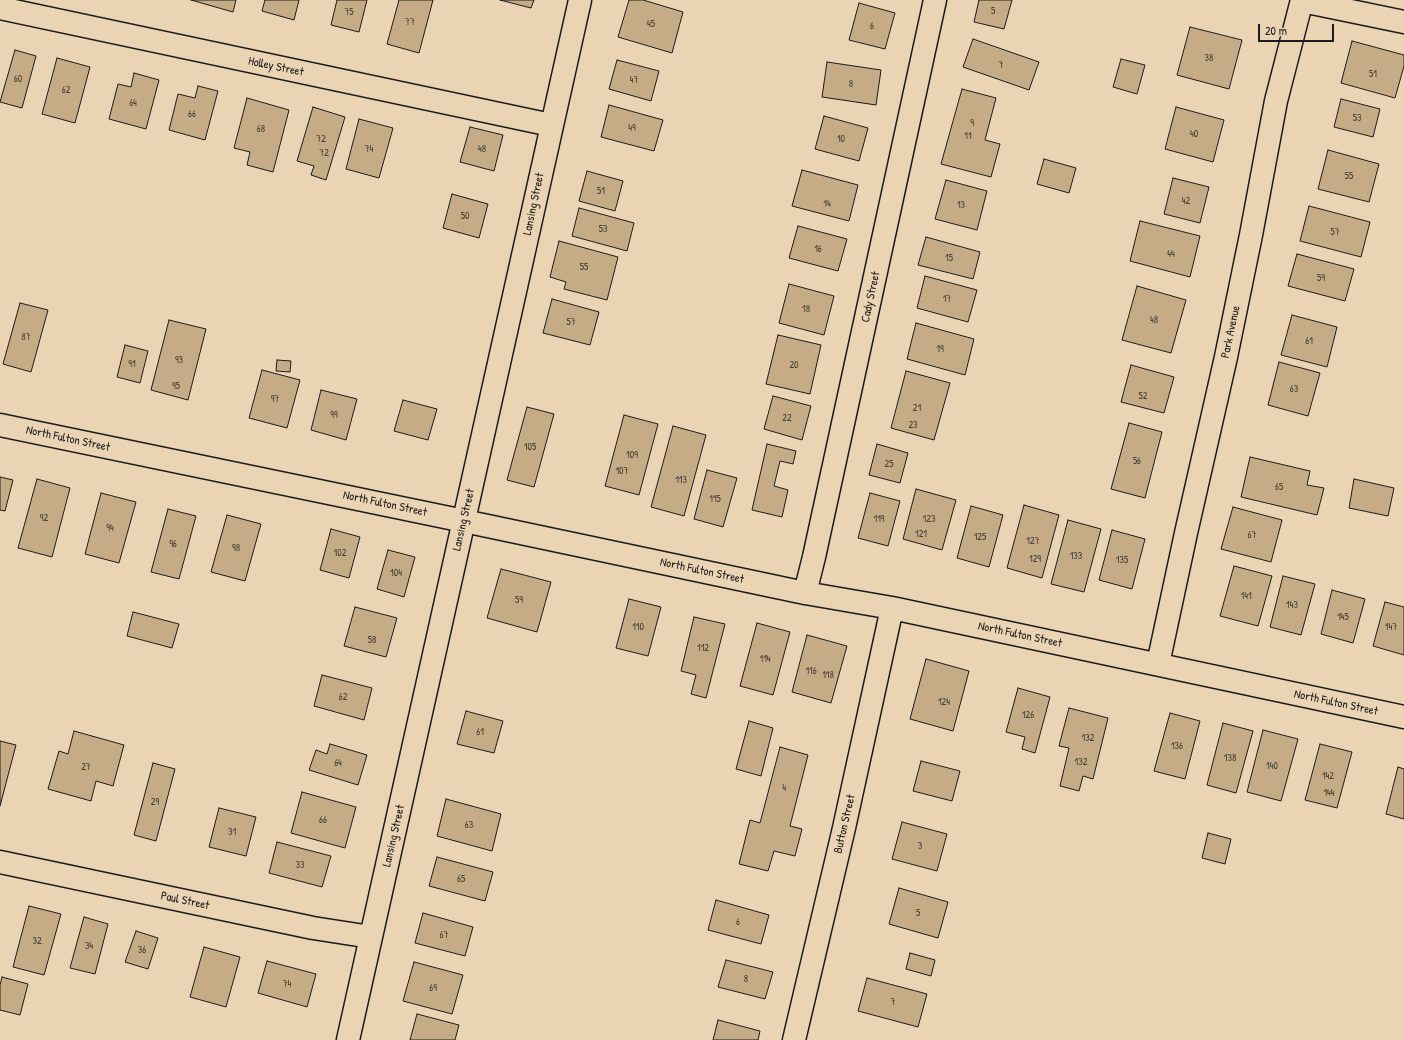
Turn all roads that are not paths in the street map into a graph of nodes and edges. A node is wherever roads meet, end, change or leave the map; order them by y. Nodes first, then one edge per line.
1 (580, 0) edge
2 (935, 0) edge
3 (1302, 0) edge
4 (0, 8) edge
5 (1404, 22) edge
6 (551, 125) junction
7 (0, 425) edge
8 (464, 521) junction
9 (805, 593) junction
10 (892, 608) junction
11 (1158, 664) junction
12 (1404, 717) edge
13 (0, 862) edge
14 (371, 937) junction
15 (348, 1040) edge
16 (794, 1040) edge

1 - 6 street, Lansing Street
2 - 9 street, Cady Street
3 - 5 street
3 - 11 street, Park Avenue
4 - 6 street, Holley Street
6 - 8 street, Lansing Street
7 - 8 street, North Fulton Street
8 - 9 street, North Fulton Street
8 - 14 street, Lansing Street
9 - 10 street, North Fulton Street
10 - 11 street, North Fulton Street
10 - 16 street, Button Street
11 - 12 street, North Fulton Street
13 - 14 street, Paul Street
14 - 15 street, Lansing Street

